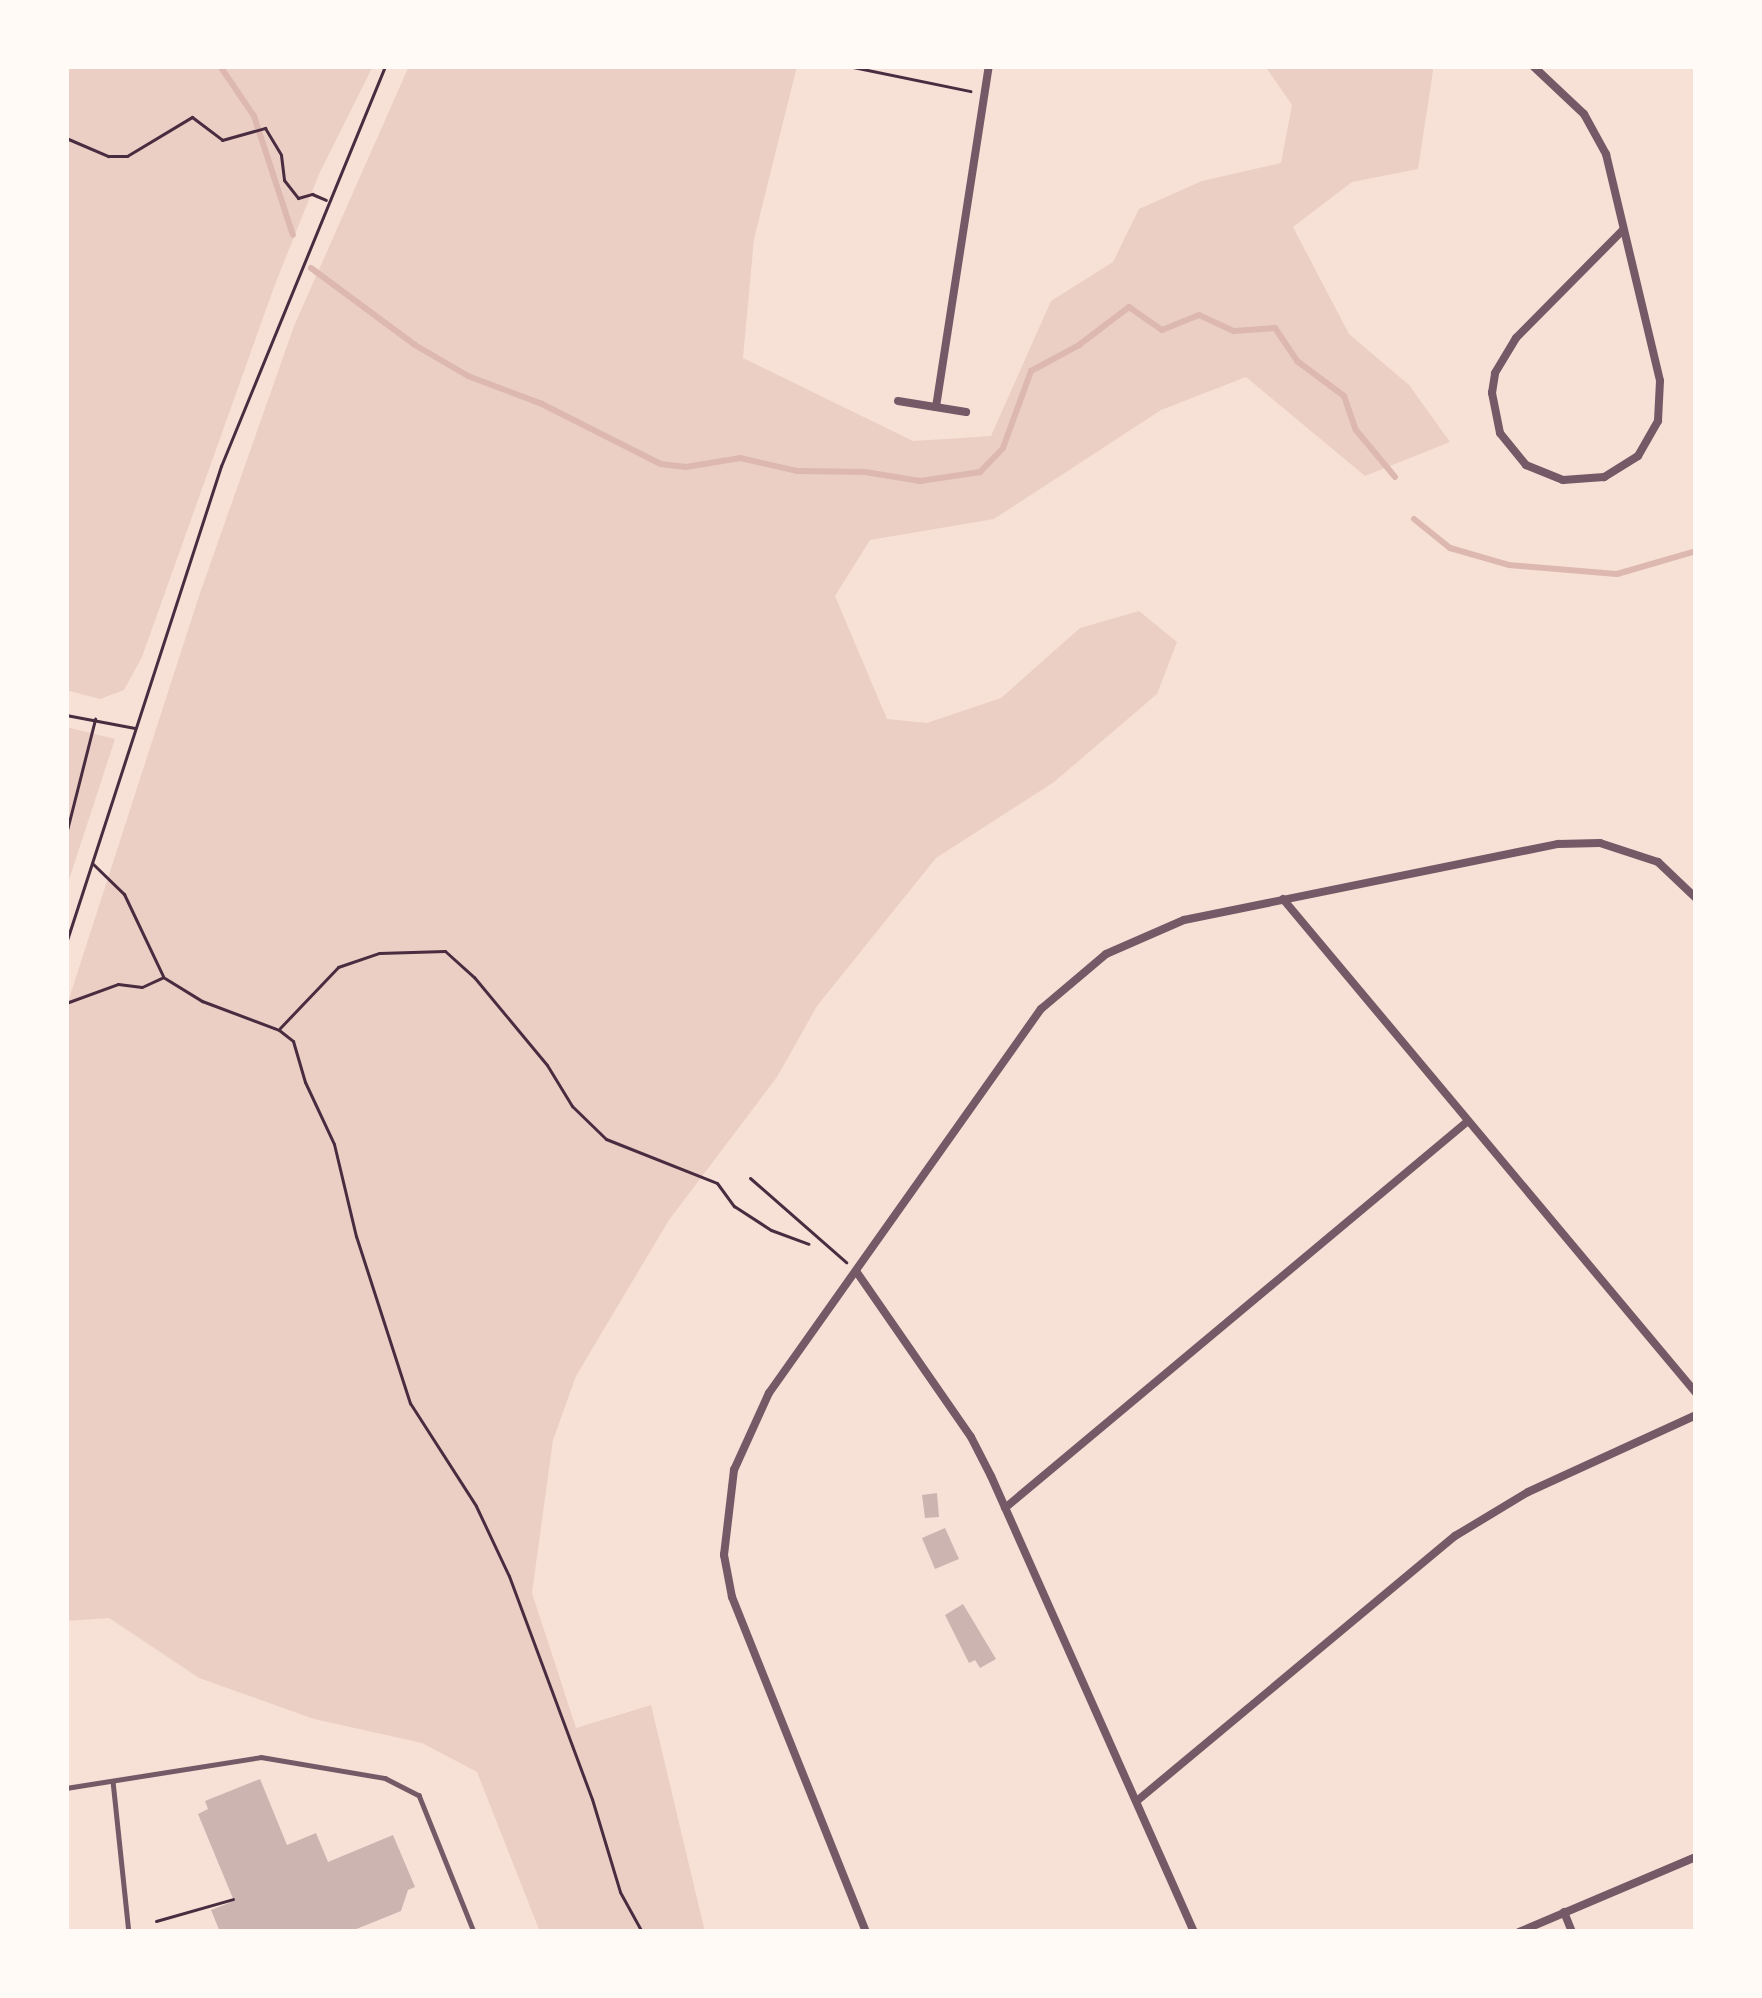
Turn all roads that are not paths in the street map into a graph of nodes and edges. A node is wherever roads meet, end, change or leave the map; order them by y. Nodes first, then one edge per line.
1 (989, 66) edge
2 (1533, 66) edge
3 (1623, 230) junction
4 (898, 401) dead end
5 (936, 407) junction
6 (966, 412) dead end
7 (1696, 898) edge
8 (1283, 899) junction
9 (1468, 1121) junction
10 (856, 1271) junction
11 (1696, 1393) edge
12 (1696, 1415) edge
13 (1005, 1508) junction
14 (113, 1781) junction
15 (66, 1787) edge
16 (1138, 1801) junction
17 (1696, 1857) edge
18 (1564, 1912) junction
19 (129, 1932) edge
20 (474, 1932) edge
21 (866, 1932) edge
22 (1194, 1932) edge
23 (1519, 1932) edge
24 (1572, 1932) edge

1 - 5 street
2 - 3 street
3 - 3 street
4 - 5 street
5 - 6 street
7 - 8 street
8 - 9 street
8 - 10 street
9 - 11 street
9 - 13 street
10 - 13 street
10 - 21 street
12 - 16 street
13 - 16 street
14 - 15 lane
14 - 19 lane
14 - 20 lane
16 - 22 street
17 - 18 street
18 - 23 street
18 - 24 street

